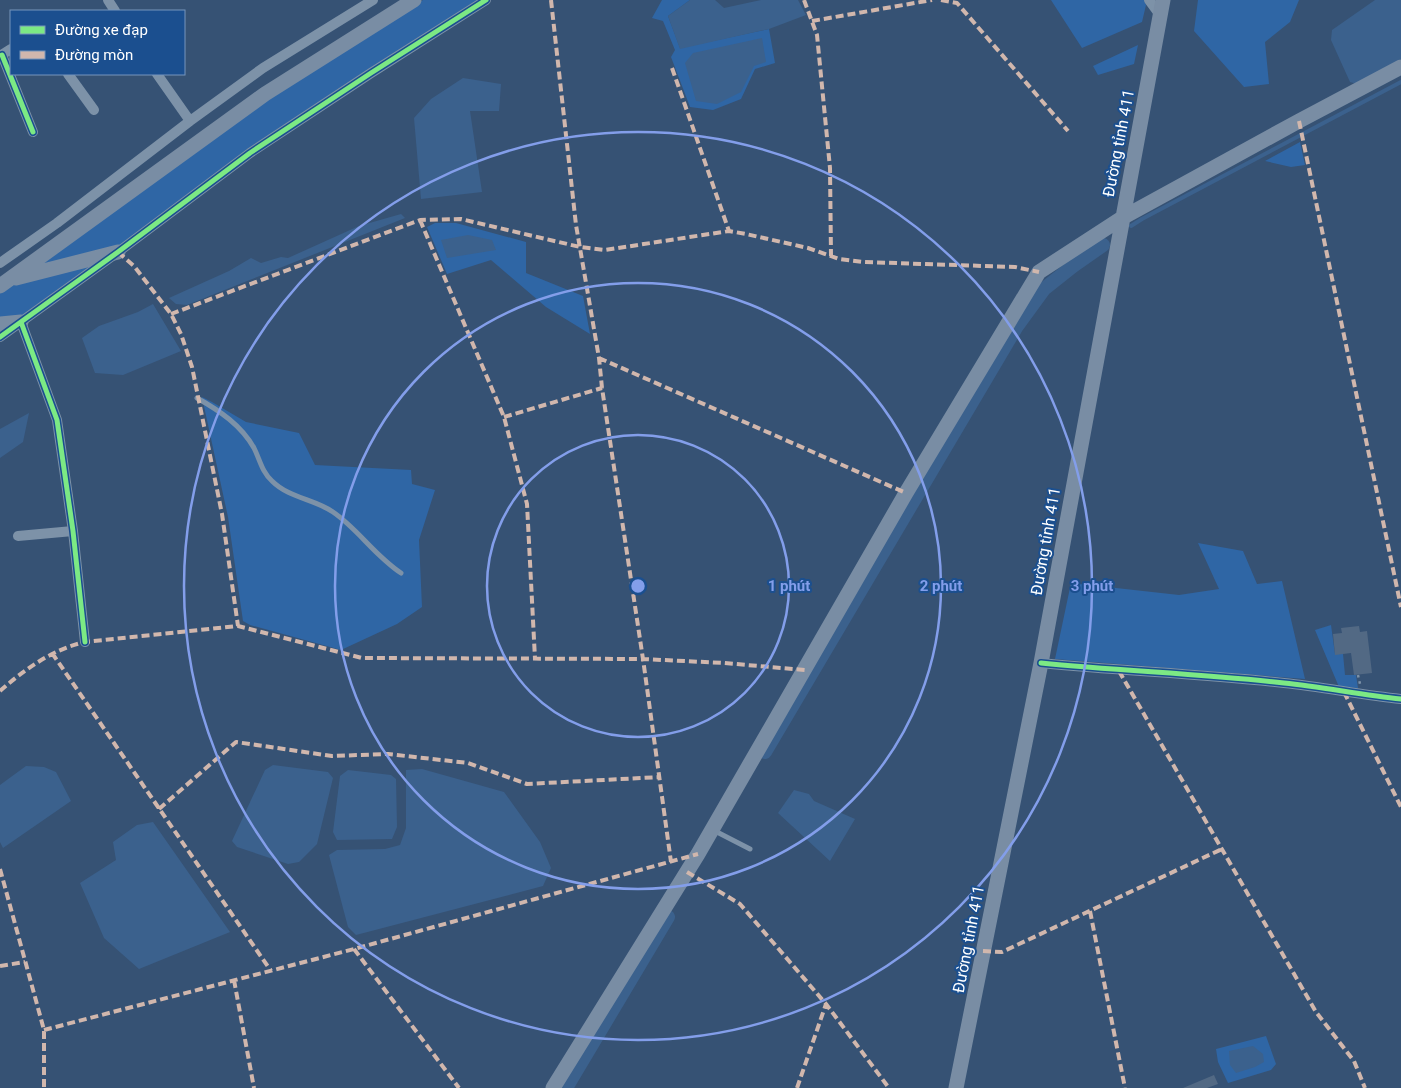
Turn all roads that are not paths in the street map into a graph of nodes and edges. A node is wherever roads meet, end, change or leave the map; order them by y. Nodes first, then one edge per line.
1 (373, 0) edge
2 (414, 0) edge
3 (486, 0) edge
4 (1149, 0) edge
5 (1163, 0) edge
6 (1160, 15) junction
7 (1, 56) edge
8 (1401, 68) edge
9 (69, 75) edge
10 (158, 75) edge
11 (94, 110) dead end
12 (190, 121) junction
13 (33, 132) dead end
14 (1122, 218) junction
15 (118, 252) junction
16 (0, 263) edge
17 (4, 283) edge
18 (21, 322) junction
19 (0, 324) edge
20 (0, 337) edge
21 (197, 398) dead end
22 (73, 531) junction
23 (18, 536) dead end
24 (400, 573) dead end
25 (85, 642) dead end
26 (1041, 663) junction
27 (1401, 699) edge
28 (713, 830) junction
29 (750, 849) dead end
30 (553, 1088) edge
31 (956, 1088) edge

1 - 12 street
2 - 17 main road
3 - 15 street
4 - 6 street
5 - 6 main road, Đường tỉnh 411
6 - 14 main road, Đường tỉnh 411
7 - 13 street
8 - 14 main road
9 - 11 street
10 - 12 street
12 - 16 street
14 - 26 main road, Đường tỉnh 411
14 - 28 main road
15 - 17 main road
15 - 18 street
18 - 19 main road
18 - 20 street
18 - 22 street
21 - 24 lane
22 - 23 street
22 - 25 street
26 - 27 street
26 - 31 main road, Đường tỉnh 411
28 - 29 lane
28 - 30 main road

